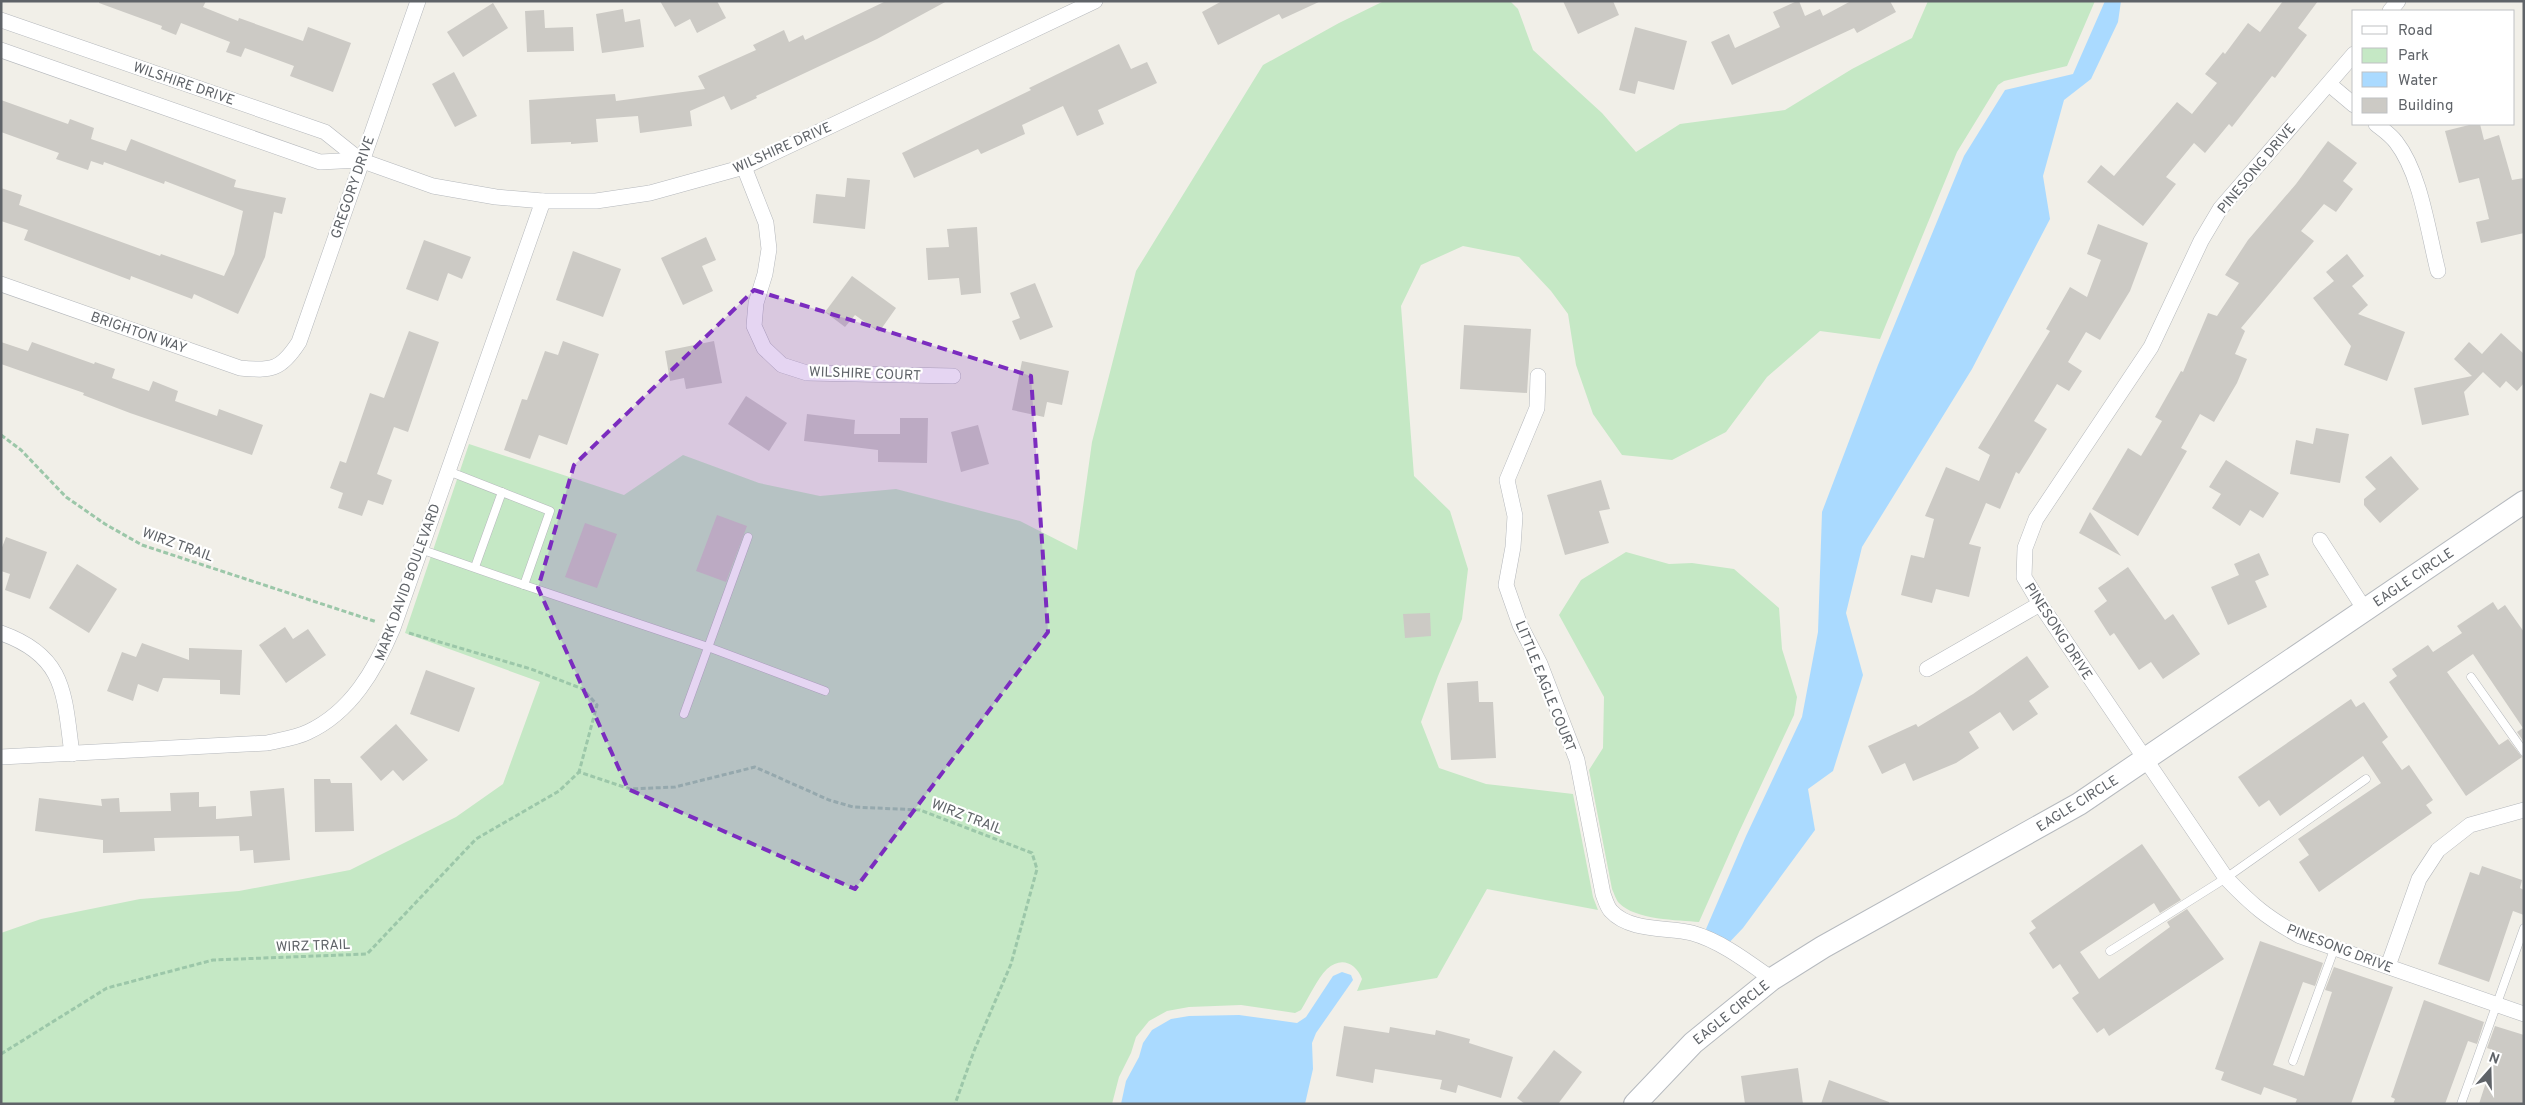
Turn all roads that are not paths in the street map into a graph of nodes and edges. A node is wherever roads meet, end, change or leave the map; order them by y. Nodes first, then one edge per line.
1 (418, 1) edge
2 (1094, 1) edge
3 (1, 20) edge
4 (1, 50) edge
5 (2352, 56) edge
6 (2329, 84) junction
7 (2352, 103) edge
8 (2377, 125) edge
9 (360, 160) junction
10 (744, 166) junction
11 (543, 201) junction
12 (2438, 271) dead end
13 (1, 284) edge
14 (278, 368) joint
15 (953, 376) dead end
16 (1538, 376) dead end
17 (448, 471) junction
18 (502, 492) junction
19 (2524, 502) edge
20 (748, 537) dead end
21 (2320, 540) dead end
22 (420, 549) junction
23 (474, 567) junction
24 (524, 585) junction
25 (2040, 604) junction
26 (2365, 610) junction
27 (1, 633) edge
28 (708, 647) junction
29 (1927, 669) dead end
30 (2471, 676) dead end
31 (825, 691) dead end
32 (684, 714) dead end
33 (2524, 752) edge
34 (72, 754) junction
35 (1, 757) edge
36 (2146, 759) junction
37 (2366, 779) dead end
38 (2524, 810) edge
39 (2226, 878) junction
40 (2524, 928) edge
41 (2335, 948) junction
42 (2110, 952) dead end
43 (2388, 966) junction
44 (1772, 979) junction
45 (2497, 1004) junction
46 (2524, 1014) edge
47 (2293, 1062) dead end
48 (1635, 1104) edge
49 (2461, 1104) edge

1 - 9 street, GREGORY DRIVE
2 - 10 street, WILSHIRE DRIVE
3 - 9 street, WILSHIRE DRIVE
4 - 9 street, WILSHIRE DRIVE
5 - 6 street, PINESONG DRIVE
6 - 7 street
6 - 25 street, PINESONG DRIVE
8 - 12 street
9 - 11 street, WILSHIRE DRIVE
9 - 14 street, GREGORY DRIVE
10 - 11 street, WILSHIRE DRIVE
10 - 15 street, WILSHIRE COURT
11 - 17 street, MARK DAVID BOULEVARD
13 - 14 street, BRIGHTON WAY
16 - 44 street, LITTLE EAGLE COURT
17 - 18 lane
17 - 22 street, MARK DAVID BOULEVARD
18 - 23 lane
18 - 24 lane
19 - 26 street, EAGLE CIRCLE
20 - 28 lane
21 - 26 street
22 - 23 lane
22 - 34 street, MARK DAVID BOULEVARD
23 - 24 lane
24 - 28 lane
25 - 29 street
25 - 36 street, PINESONG DRIVE
26 - 36 street, EAGLE CIRCLE
27 - 34 street
28 - 31 lane
28 - 32 lane
30 - 33 lane
34 - 35 street, MARK DAVID BOULEVARD
36 - 39 street, PINESONG DRIVE
36 - 44 street, EAGLE CIRCLE
37 - 39 lane
38 - 43 street
39 - 41 street, PINESONG DRIVE
39 - 42 lane
40 - 45 lane
41 - 43 street, PINESONG DRIVE
41 - 47 lane
43 - 45 street, PINESONG DRIVE
44 - 48 street, EAGLE CIRCLE
45 - 46 street, PINESONG DRIVE
45 - 49 lane

